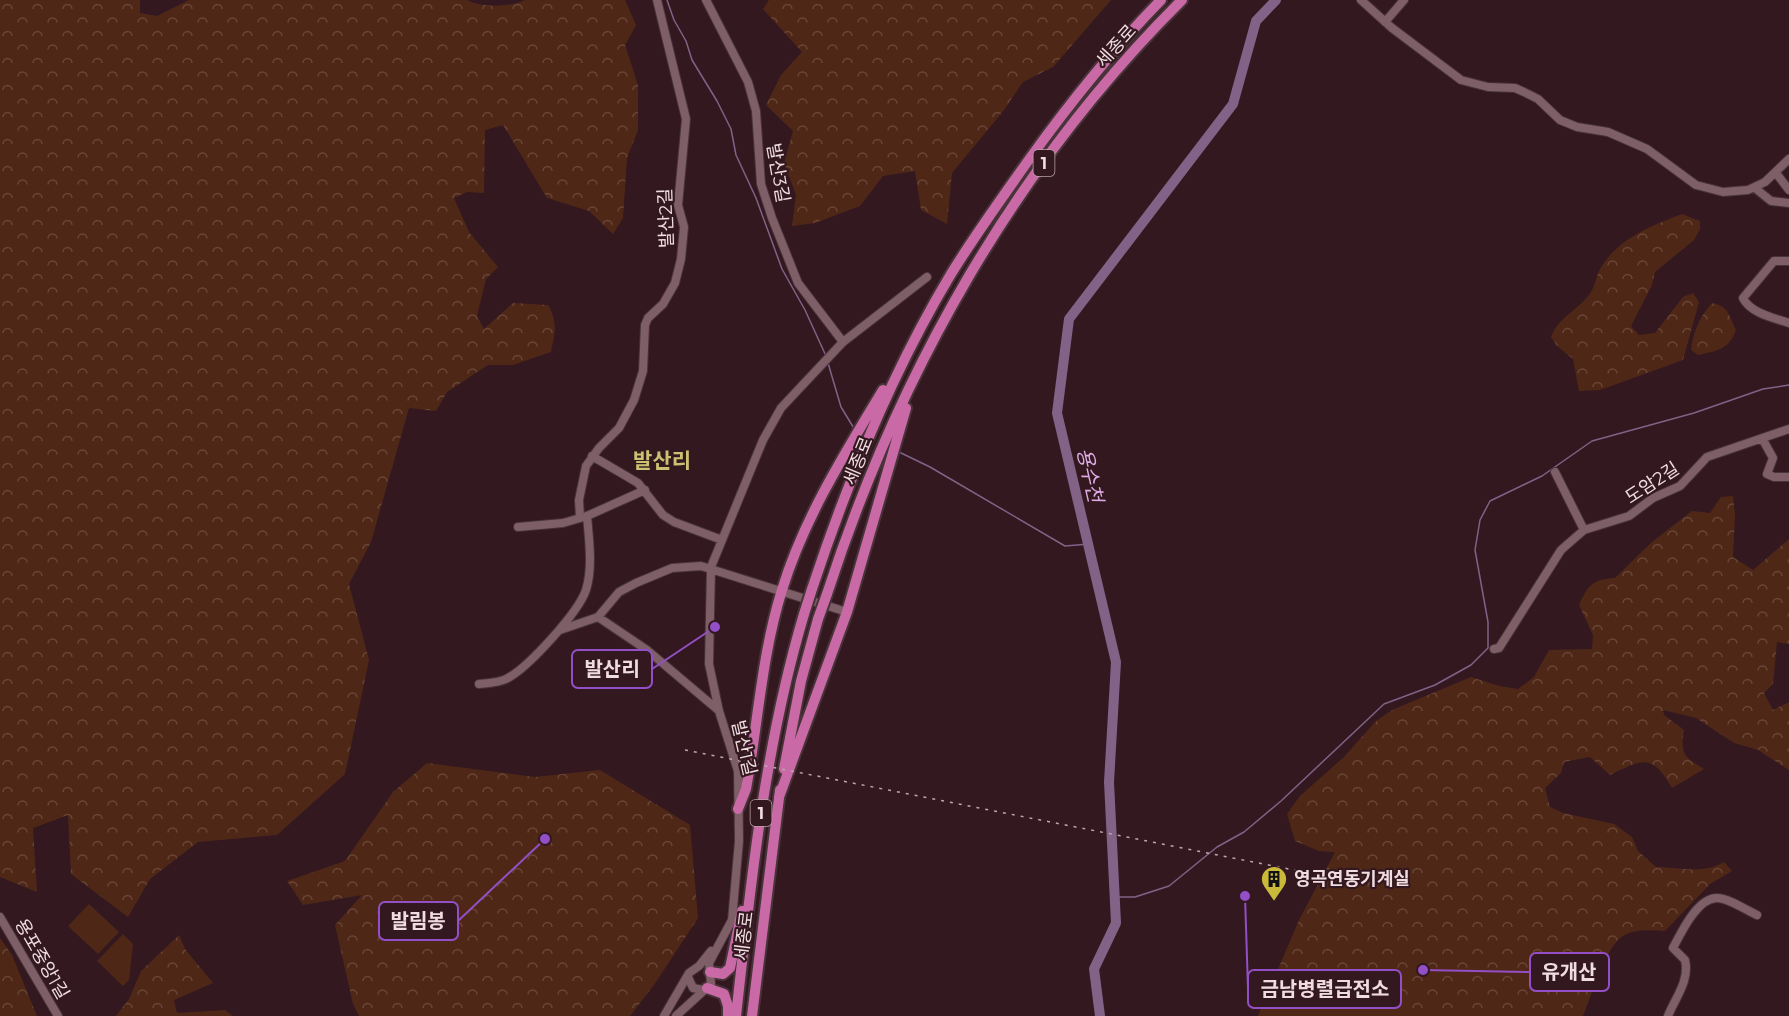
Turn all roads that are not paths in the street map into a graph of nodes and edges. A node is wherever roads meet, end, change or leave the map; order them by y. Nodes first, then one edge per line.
1 (657, 0) edge
2 (706, 0) edge
3 (1161, 0) edge
4 (1182, 0) edge
5 (1361, 0) edge
6 (1404, 0) edge
7 (1385, 22) junction
8 (1789, 159) edge
9 (1776, 173) junction
10 (1755, 188) junction
11 (1789, 190) edge
12 (1789, 203) edge
13 (1789, 261) edge
14 (927, 277) dead end
15 (1789, 322) edge
16 (843, 342) junction
17 (871, 418) junction
18 (895, 427) junction
19 (1789, 429) edge
20 (1763, 440) junction
21 (592, 456) junction
22 (1555, 472) dead end
23 (1789, 477) edge
24 (645, 490) junction
25 (583, 517) junction
26 (518, 526) dead end
27 (1584, 530) junction
28 (722, 540) junction
29 (711, 567) junction
30 (781, 592) junction
31 (847, 612) junction
32 (598, 617) junction
33 (557, 633) junction
34 (1494, 649) dead end
35 (479, 684) dead end
36 (719, 711) junction
37 (780, 797) junction
38 (738, 809) junction
39 (754, 867) junction
40 (1757, 915) dead end
41 (0, 917) edge
42 (726, 935) junction
43 (699, 966) junction
44 (709, 971) junction
45 (688, 977) junction
46 (705, 989) junction
47 (58, 1016) edge
48 (664, 1016) edge
49 (676, 1016) edge
50 (728, 1016) edge
51 (736, 1016) edge
52 (752, 1016) edge
53 (1668, 1016) edge

1 - 21 street, 발산2길
2 - 16 street, 발산3길
3 - 17 highway, 세종로 / 1
4 - 18 highway, 세종로 / 1
5 - 7 street
6 - 7 street
7 - 10 street
8 - 9 street
9 - 10 street
9 - 11 street
10 - 12 street
13 - 15 street
14 - 16 street, 발산1길
16 - 28 street, 발산1길
17 - 30 highway
17 - 39 highway, 세종로 / 1, bridge
18 - 31 highway
18 - 37 highway, 세종로 / 1, bridge
19 - 20 street, 도암2길
20 - 23 street
20 - 27 street, 도암2길
21 - 24 street
21 - 25 street, 발산2길
22 - 27 street
24 - 25 street
24 - 28 street
25 - 26 street
25 - 33 street, 발산2길
27 - 34 street, 도암2길
28 - 29 street, 발산1길
29 - 30 street
29 - 32 street
29 - 36 street, 발산1길
30 - 31 street
30 - 38 highway
31 - 37 highway
32 - 33 street, 발산2길
32 - 36 street
33 - 35 street, 발산2길
36 - 38 street, 발산1길
37 - 52 highway, 세종로 / 1
38 - 42 street, 발산1길
39 - 44 highway
39 - 51 highway, 세종로 / 1
40 - 53 street
41 - 47 street, 용포중앙1길
42 - 43 street
42 - 44 street
43 - 44 street
43 - 45 street
44 - 46 street
45 - 46 street
45 - 48 street
46 - 49 street
46 - 50 highway

